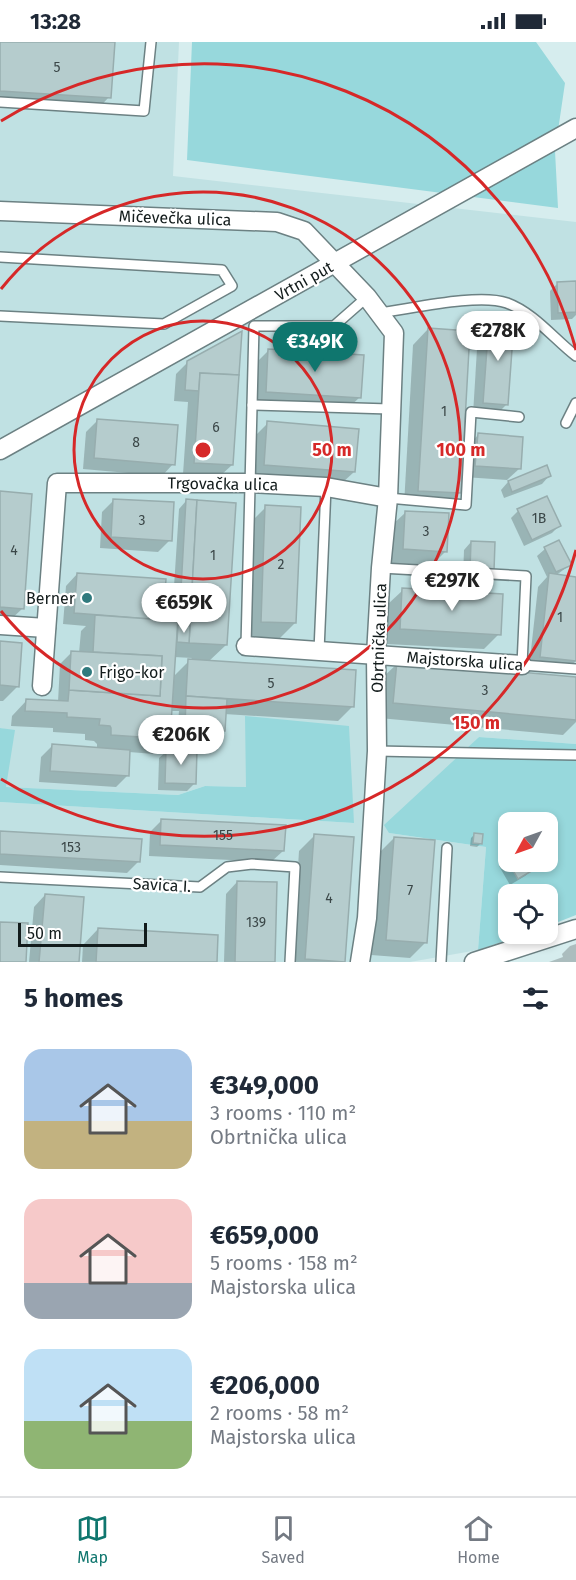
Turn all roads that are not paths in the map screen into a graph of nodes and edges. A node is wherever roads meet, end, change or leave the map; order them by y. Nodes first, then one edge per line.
1 (151, 42) edge
2 (0, 102) edge
3 (576, 128) edge
4 (0, 211) edge
5 (0, 257) edge
6 (336, 263) junction
7 (367, 297) junction
8 (379, 313) junction
9 (0, 316) edge
10 (576, 356) edge
11 (576, 403) edge
12 (252, 405) junction
13 (390, 409) junction
14 (519, 417) dead end
15 (566, 423) dead end
16 (0, 450) edge
17 (250, 483) junction
18 (326, 487) junction
19 (388, 498) junction
20 (381, 568) junction
21 (0, 625) edge
22 (46, 628) junction
23 (246, 646) joint
24 (319, 651) junction
25 (376, 655) junction
26 (522, 665) junction
27 (576, 669) edge
28 (42, 686) dead end
29 (377, 751) junction
30 (576, 755) edge
31 (447, 848) dead end
32 (0, 877) edge
33 (576, 929) edge
34 (290, 962) edge
35 (360, 962) edge
36 (441, 962) edge
37 (474, 962) edge

1 - 2 lane
3 - 6 street, Vrtni put
4 - 6 street, Mičevečka ulica
5 - 9 lane
6 - 7 street, Obrtnička ulica
6 - 16 street, Vrtni put
7 - 8 street, Obrtnička ulica
7 - 12 lane
8 - 10 lane
8 - 13 street, Obrtnička ulica
11 - 15 lane
12 - 13 lane
12 - 17 lane
13 - 19 street, Obrtnička ulica
14 - 19 lane
17 - 18 street, Trgovačka ulica
17 - 22 street, Trgovačka ulica
17 - 23 lane
18 - 19 street, Trgovačka ulica
18 - 24 lane
19 - 20 street, Obrtnička ulica
20 - 25 street, Obrtnička ulica
20 - 26 lane
21 - 22 street
22 - 28 street
23 - 24 street, Majstorska ulica
24 - 25 street, Majstorska ulica
25 - 26 street, Majstorska ulica
25 - 29 street, Obrtnička ulica
26 - 27 lane, Majstorska ulica
29 - 30 lane
29 - 35 street, Obrtnička ulica
31 - 36 lane
32 - 34 lane, Savica I.
33 - 37 street

